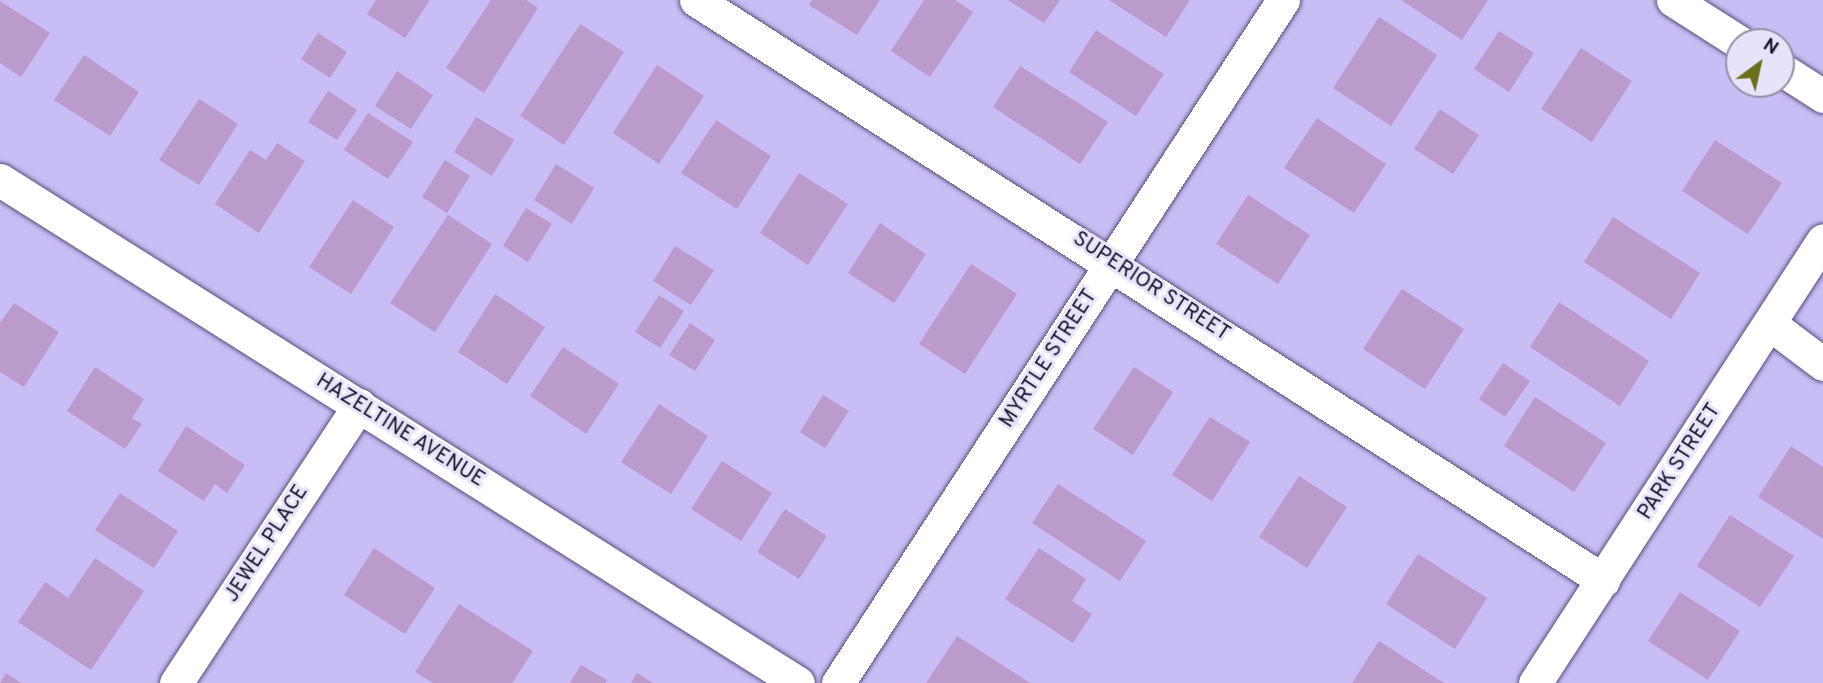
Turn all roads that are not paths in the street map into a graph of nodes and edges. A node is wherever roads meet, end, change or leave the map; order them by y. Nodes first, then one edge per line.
1 (696, 0) edge
2 (1283, 0) edge
3 (1673, 0) edge
4 (1725, 33) edge
5 (1795, 78) edge
6 (1823, 96) edge
7 (0, 180) edge
8 (1823, 240) edge
9 (1112, 262) junction
10 (1770, 324) junction
11 (1823, 364) edge
12 (359, 405) junction
13 (1603, 580) junction
14 (176, 683) edge
15 (798, 683) edge
16 (838, 683) edge
17 (1535, 683) edge

1 - 9 street, SUPERIOR STREET
2 - 9 street, MYRTLE STREET
3 - 4 street
5 - 6 street
7 - 12 street, HAZELTINE AVENUE
8 - 10 street, PARK STREET
9 - 13 street, SUPERIOR STREET
9 - 16 street, MYRTLE STREET
10 - 11 street
10 - 13 street, PARK STREET
12 - 14 street, JEWEL PLACE
12 - 15 street, HAZELTINE AVENUE
13 - 17 street, PARK STREET

